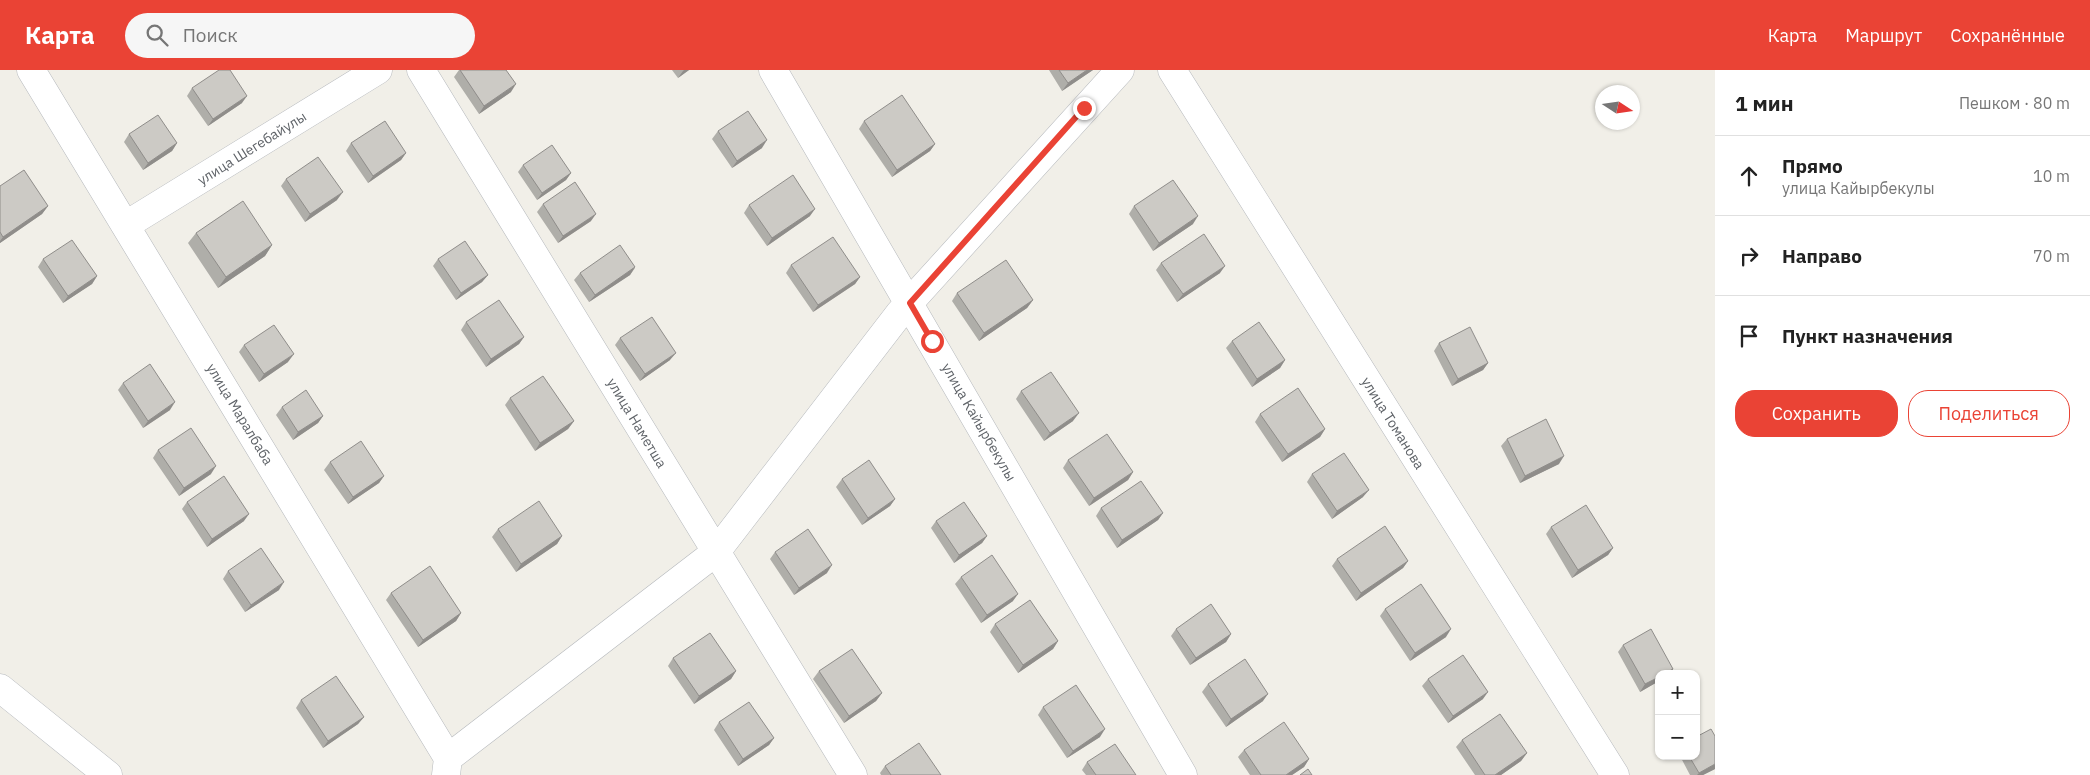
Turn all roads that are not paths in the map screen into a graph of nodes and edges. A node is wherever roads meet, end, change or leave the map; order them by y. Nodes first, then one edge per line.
1 (31, 70) edge
2 (378, 70) edge
3 (421, 70) edge
4 (773, 70) edge
5 (1120, 70) edge
6 (1172, 70) edge
7 (126, 225) junction
8 (910, 303) junction
9 (716, 552) junction
10 (0, 688) edge
11 (447, 767) edge
12 (108, 775) edge
13 (852, 775) edge
14 (1183, 775) edge
15 (1615, 775) edge

1 - 7 street, улица Маралбаба
2 - 7 street, улица Шегебайулы
3 - 9 street, улица Наметша
4 - 8 street, улица Кайырбекулы
5 - 8 street
6 - 15 street, улица Томанова
7 - 11 street, улица Маралбаба
8 - 9 street
8 - 14 street, улица Кайырбекулы
9 - 11 street
9 - 13 street, улица Наметша
10 - 12 street

